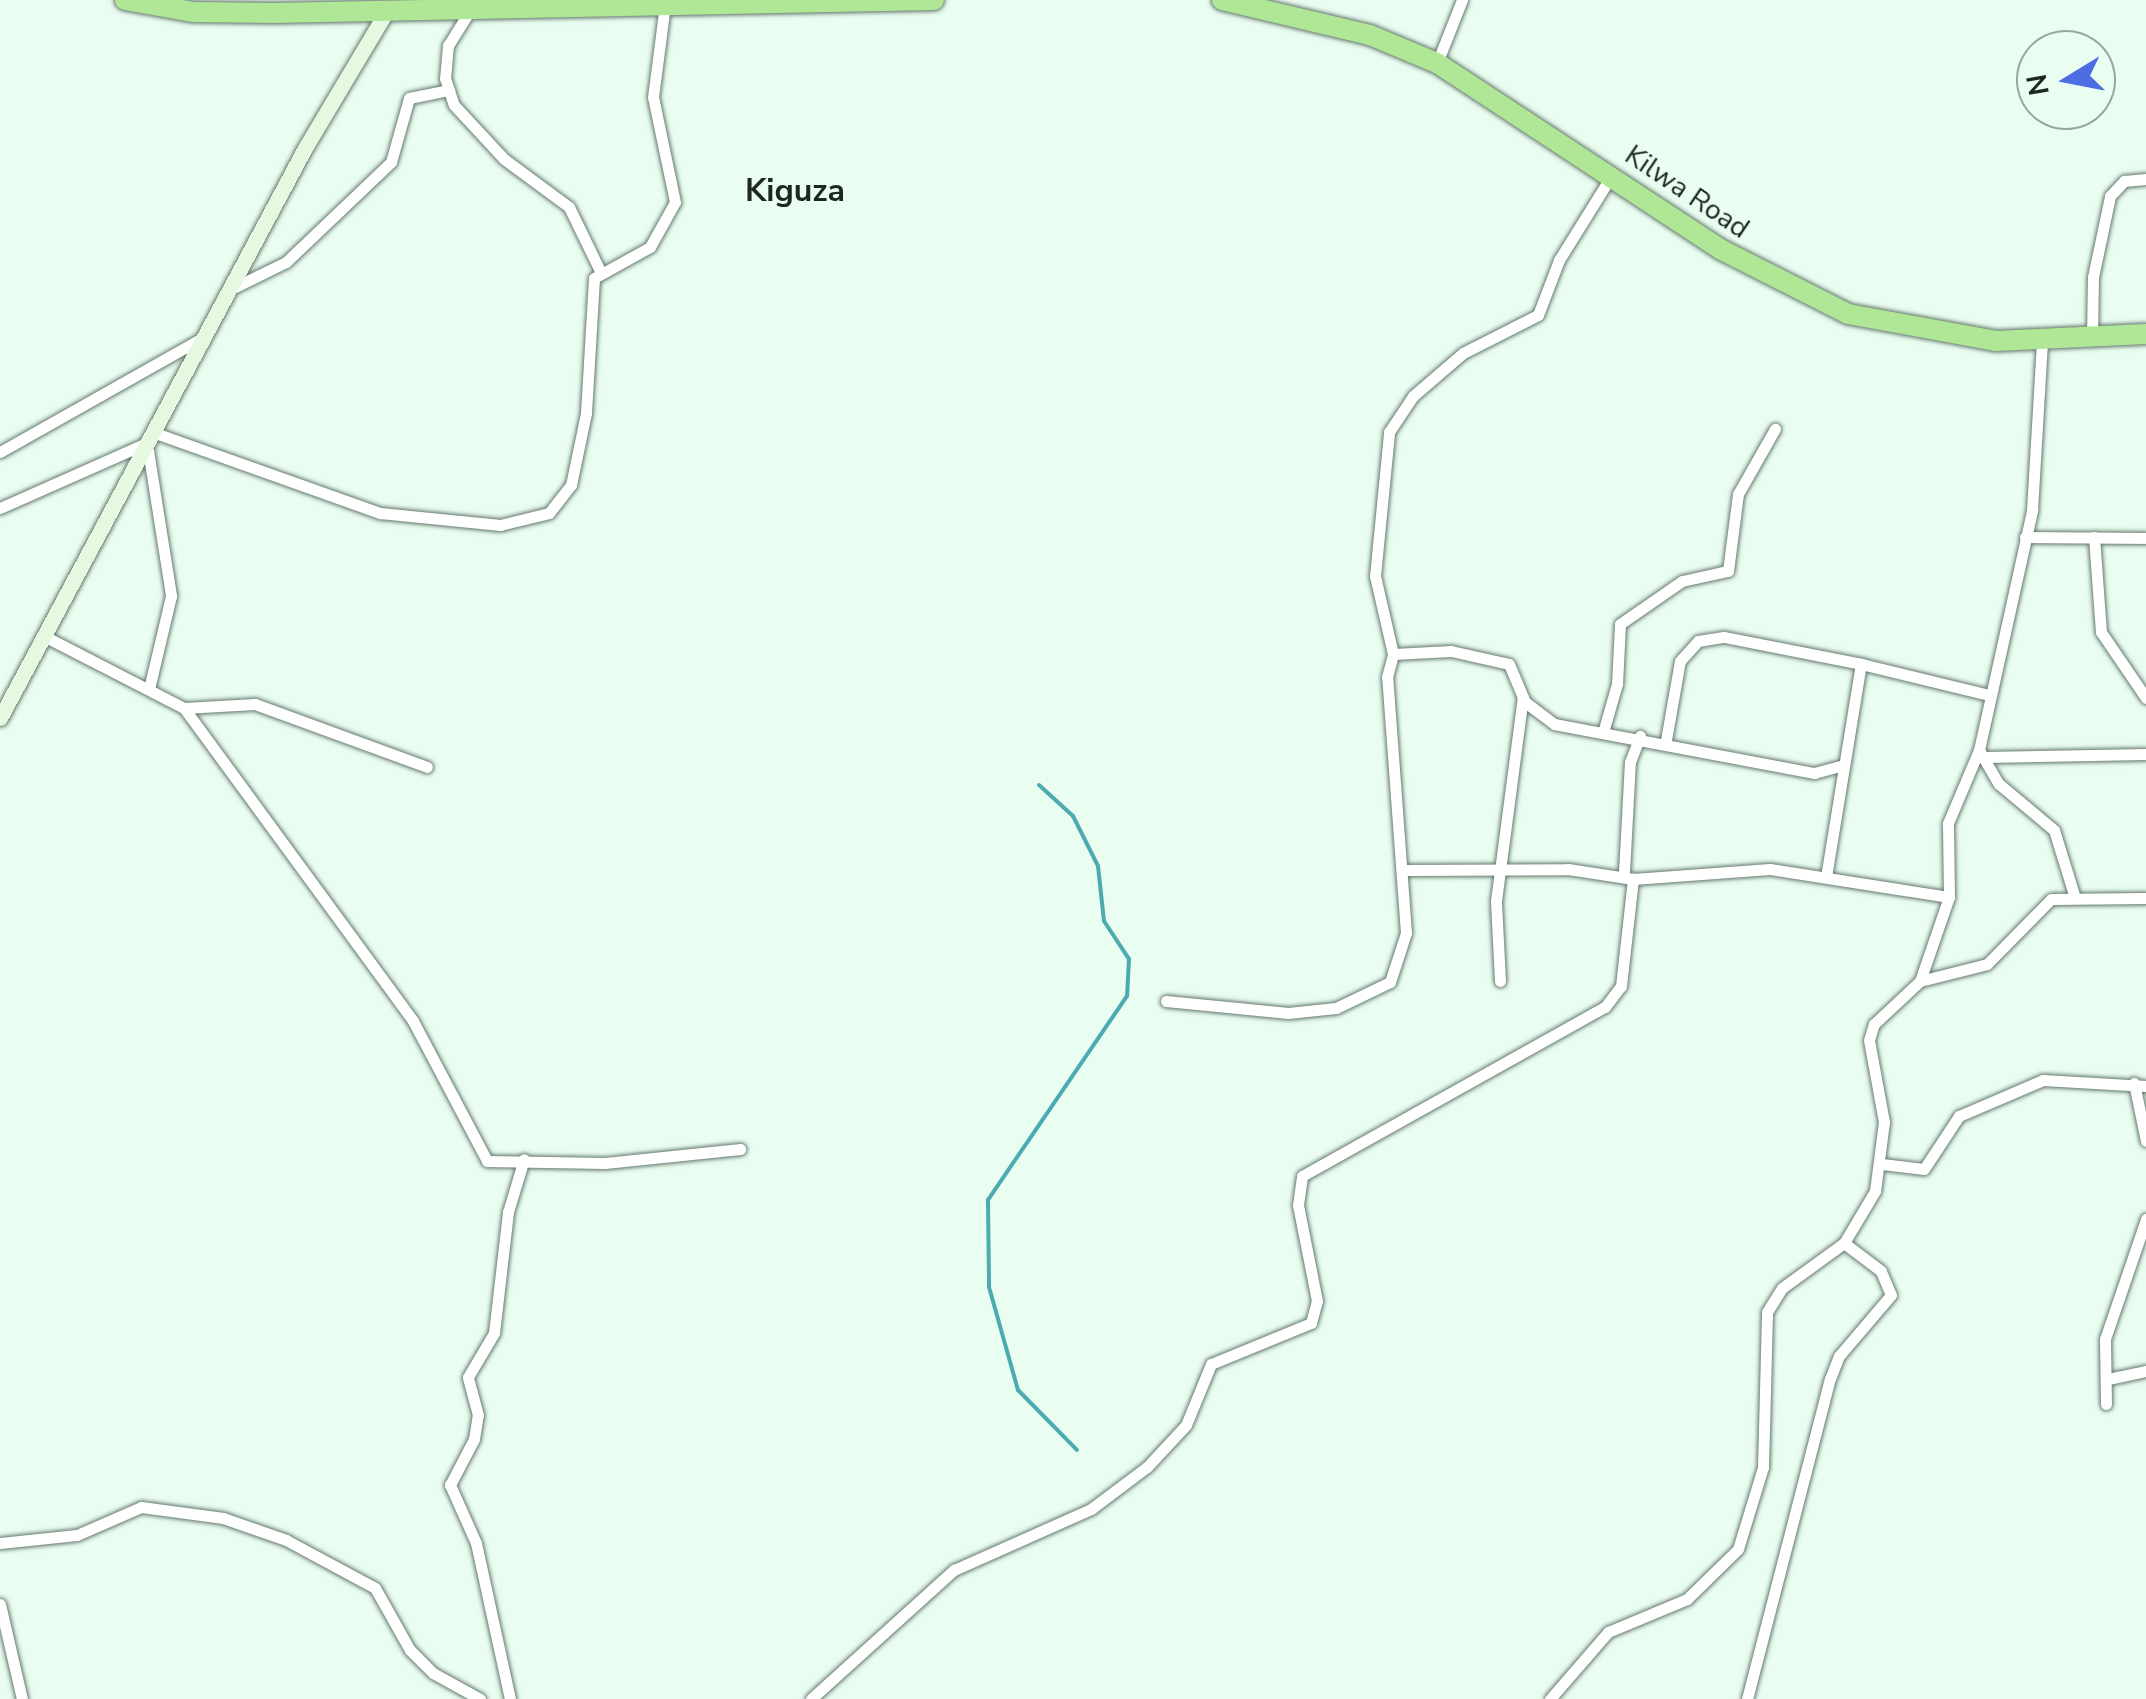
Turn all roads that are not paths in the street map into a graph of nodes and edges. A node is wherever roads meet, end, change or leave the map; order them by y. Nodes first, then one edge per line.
1 (125, 0) edge
2 (934, 0) edge
3 (1222, 0) edge
4 (1462, 0) edge
5 (837, 1) edge
6 (757, 2) edge
7 (665, 4) junction
8 (501, 5) edge
9 (471, 11) junction
10 (386, 12) junction
11 (1437, 64) junction
12 (449, 90) junction
13 (1612, 175) junction
14 (2146, 179) edge
15 (600, 273) junction
16 (235, 287) junction
17 (2146, 334) edge
18 (206, 335) junction
19 (2092, 339) junction
20 (2042, 344) junction
21 (1775, 429) dead end
22 (153, 441) junction
23 (0, 452) edge
24 (0, 508) edge
25 (2025, 537) junction
26 (2094, 537) junction
27 (2146, 538) edge
28 (44, 636) junction
29 (1393, 654) junction
30 (1861, 664) junction
31 (150, 685) junction
32 (1989, 695) junction
33 (1523, 697) junction
34 (2146, 698) edge
35 (184, 708) junction
36 (0, 718) edge
37 (1604, 729) junction
38 (1640, 736) junction
39 (1666, 740) junction
40 (1982, 754) junction
41 (2146, 754) edge
42 (1844, 765) junction
43 (427, 766) dead end
44 (1404, 870) junction
45 (1502, 872) junction
46 (1629, 875) junction
47 (1826, 878) junction
48 (1949, 897) junction
49 (2075, 898) junction
50 (2146, 898) edge
51 (1920, 980) junction
52 (1500, 981) dead end
53 (1166, 1001) dead end
54 (2140, 1084) edge
55 (2146, 1141) edge
56 (740, 1149) dead end
57 (524, 1160) junction
58 (1882, 1164) junction
59 (2146, 1219) edge
60 (1844, 1243) junction
61 (2146, 1371) edge
62 (2108, 1380) junction
63 (2106, 1404) dead end
64 (0, 1543) edge
65 (0, 1604) edge
66 (461, 1694) edge
67 (22, 1699) edge
68 (480, 1699) edge
69 (510, 1699) edge
70 (811, 1699) edge
71 (1550, 1699) edge
72 (1748, 1699) edge

1 - 10 highway
2 - 5 highway
3 - 11 highway, Kilwa Road
4 - 11 street
5 - 6 highway
6 - 7 highway
7 - 8 highway
7 - 15 street
8 - 9 highway
9 - 10 highway
9 - 12 street
10 - 16 street
11 - 13 highway, Kilwa Road
12 - 15 street
12 - 16 street
13 - 20 highway, Kilwa Road
13 - 29 street
14 - 19 street
15 - 22 street
16 - 18 street
17 - 19 highway, Kilwa Road
18 - 22 street
18 - 23 street
19 - 20 highway, Kilwa Road
20 - 25 street
21 - 37 street
22 - 24 street
22 - 28 street
22 - 31 street
25 - 26 street
25 - 32 street
26 - 27 street
26 - 34 street
28 - 31 street
28 - 36 street
29 - 33 street
29 - 44 street
30 - 32 street
30 - 39 street
30 - 42 street
31 - 35 street
32 - 40 street
33 - 37 street
33 - 45 street
35 - 43 street
35 - 57 street
37 - 38 street
38 - 39 street
38 - 46 street
39 - 42 street
40 - 41 street
40 - 48 street
40 - 49 street
42 - 47 street
44 - 45 street
44 - 53 street
45 - 46 street
45 - 52 street
46 - 47 street
46 - 70 street
47 - 48 street
48 - 51 street
49 - 50 street
49 - 51 street
51 - 58 street
54 - 55 street
54 - 58 street
56 - 57 street
57 - 69 street
58 - 60 street
59 - 62 street
60 - 71 street
60 - 72 street
61 - 62 street
62 - 63 street
64 - 66 street
65 - 67 street
66 - 68 street

